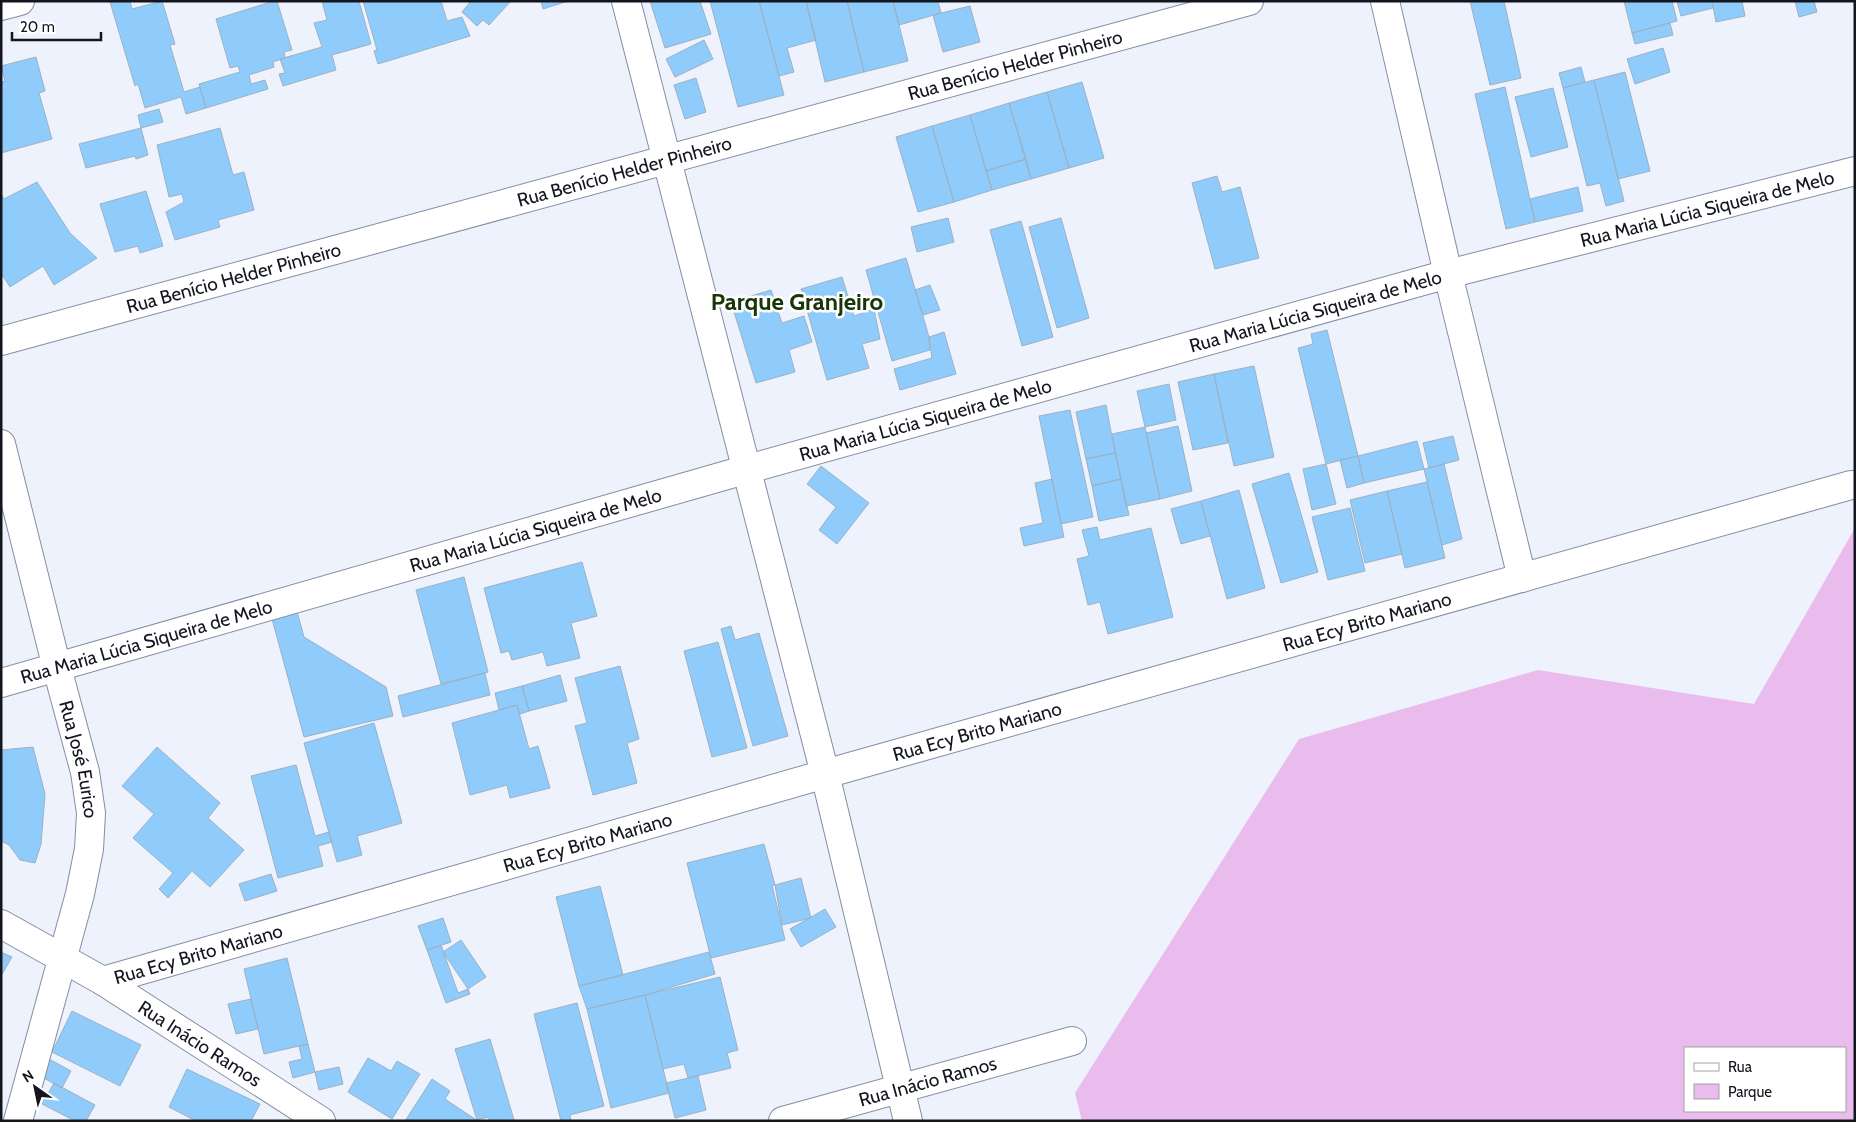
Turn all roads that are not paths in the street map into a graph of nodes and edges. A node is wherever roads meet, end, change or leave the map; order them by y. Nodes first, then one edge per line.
1 (20, 1) edge
2 (626, 1) edge
3 (1249, 1) edge
4 (1385, 1) edge
5 (1, 6) edge
6 (668, 159) junction
7 (1855, 171) edge
8 (1448, 274) junction
9 (1, 341) edge
10 (1, 444) edge
11 (748, 469) junction
12 (1851, 485) dead end
13 (1522, 578) junction
14 (57, 668) junction
15 (1, 683) edge
16 (825, 774) junction
17 (1, 924) edge
18 (62, 958) junction
19 (103, 981) junction
20 (1072, 1042) dead end
21 (901, 1089) junction
22 (306, 1116) edge
23 (18, 1121) edge
24 (783, 1121) edge
25 (908, 1121) edge

1 - 5 street
2 - 6 street
3 - 6 street, Rua Benício Helder Pinheiro
4 - 8 street
6 - 9 street, Rua Benício Helder Pinheiro
6 - 11 street
7 - 8 street, Rua Maria Lúcia Siqueira de Melo
8 - 11 street, Rua Maria Lúcia Siqueira de Melo
8 - 13 street
10 - 14 street, Rua José Eurico
11 - 14 street, Rua Maria Lúcia Siqueira de Melo
11 - 16 street
12 - 13 street, Rua Ecy Brito Mariano
13 - 16 street, Rua Ecy Brito Mariano
14 - 15 street, Rua Maria Lúcia Siqueira de Melo
14 - 18 street, Rua José Eurico
16 - 19 street, Rua Ecy Brito Mariano
16 - 21 street
17 - 18 street, Rua Inácio Ramos
18 - 19 street, Rua Inácio Ramos
18 - 23 street, Rua José Eurico
19 - 22 street, Rua Inácio Ramos
20 - 21 street, Rua Inácio Ramos
21 - 24 street, Rua Inácio Ramos
21 - 25 street

